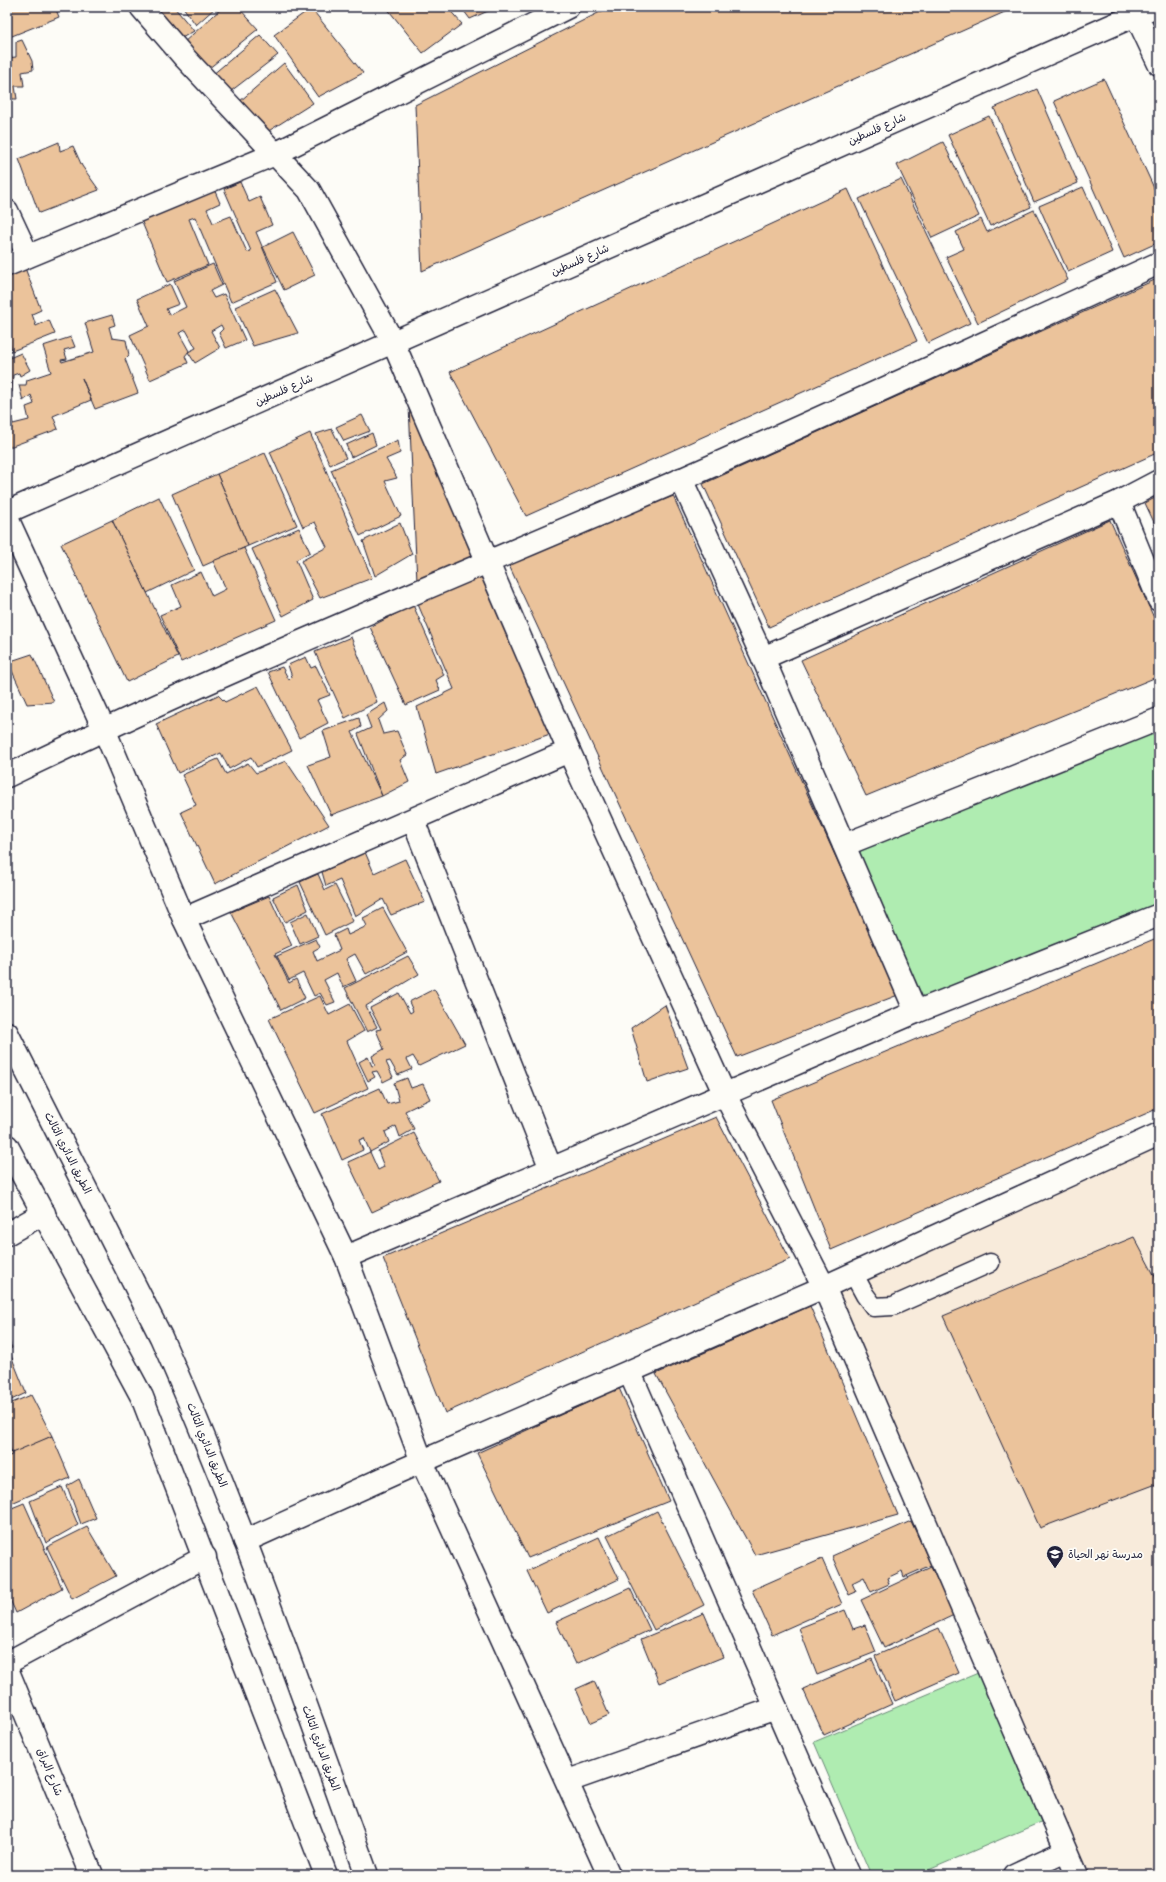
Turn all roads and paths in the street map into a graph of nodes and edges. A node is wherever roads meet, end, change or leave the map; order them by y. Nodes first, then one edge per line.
1 (141, 7) edge
2 (568, 7) edge
3 (1140, 10) edge
4 (1159, 64) edge
5 (275, 154) junction
6 (7, 211) edge
7 (28, 256) junction
8 (1159, 264) edge
9 (7, 265) edge
10 (393, 342) junction
11 (681, 479) junction
12 (1159, 481) edge
13 (1119, 502) junction
14 (7, 512) edge
15 (7, 518) edge
16 (487, 561) junction
17 (1159, 600) edge
18 (763, 658) junction
19 (1159, 720) edge
20 (104, 729) junction
21 (569, 751) junction
22 (7, 776) edge
23 (413, 820) junction
24 (844, 845) junction
25 (1159, 915) edge
26 (184, 919) junction
27 (916, 1012) junction
28 (7, 1033) edge
29 (724, 1093) junction
30 (1159, 1134) edge
31 (7, 1146) edge
32 (551, 1168) junction
33 (44, 1213) junction
34 (7, 1234) edge
35 (346, 1257) junction
36 (990, 1263) dead end
37 (853, 1274) junction
38 (824, 1287) junction
39 (630, 1373) junction
40 (422, 1462) junction
41 (246, 1541) junction
42 (205, 1557) junction
43 (7, 1663) edge
44 (7, 1669) edge
45 (776, 1708) junction
46 (568, 1781) junction
47 (1066, 1851) junction
48 (92, 1875) edge
49 (326, 1875) edge
50 (367, 1875) edge
51 (609, 1875) edge
52 (849, 1875) edge
53 (1014, 1875) edge
54 (1077, 1875) edge

1 - 5 main road
2 - 5 main road
3 - 4 main road
3 - 10 main road, شارع فلسطين
5 - 7 main road
5 - 10 main road
6 - 7 main road
7 - 9 main road
8 - 11 main road
10 - 14 main road, شارع فلسطين
10 - 16 main road
11 - 16 main road
11 - 18 main road
12 - 13 main road
13 - 17 main road
13 - 18 main road
15 - 20 main road
16 - 20 main road
16 - 21 main road
18 - 24 main road
19 - 24 main road
20 - 22 main road
20 - 26 main road
21 - 23 main road
21 - 29 main road
23 - 26 main road
23 - 32 main road
24 - 27 main road
25 - 27 main road
26 - 35 main road
27 - 29 main road
28 - 41 main road, الطريق الدائري الثالث
29 - 32 main road
29 - 38 main road
30 - 37 main road
31 - 33 main road
32 - 35 main road
33 - 34 main road
33 - 42 main road
35 - 40 main road
36 - 37 lane
37 - 38 main road
38 - 39 main road
38 - 47 main road
39 - 40 main road
39 - 45 main road
40 - 41 main road
40 - 46 main road
41 - 50 main road, الطريق الدائري الثالث
42 - 43 main road
42 - 49 main road
44 - 48 main road, شارع البراق
45 - 46 main road
45 - 52 main road
46 - 51 main road
47 - 53 main road
47 - 54 main road

